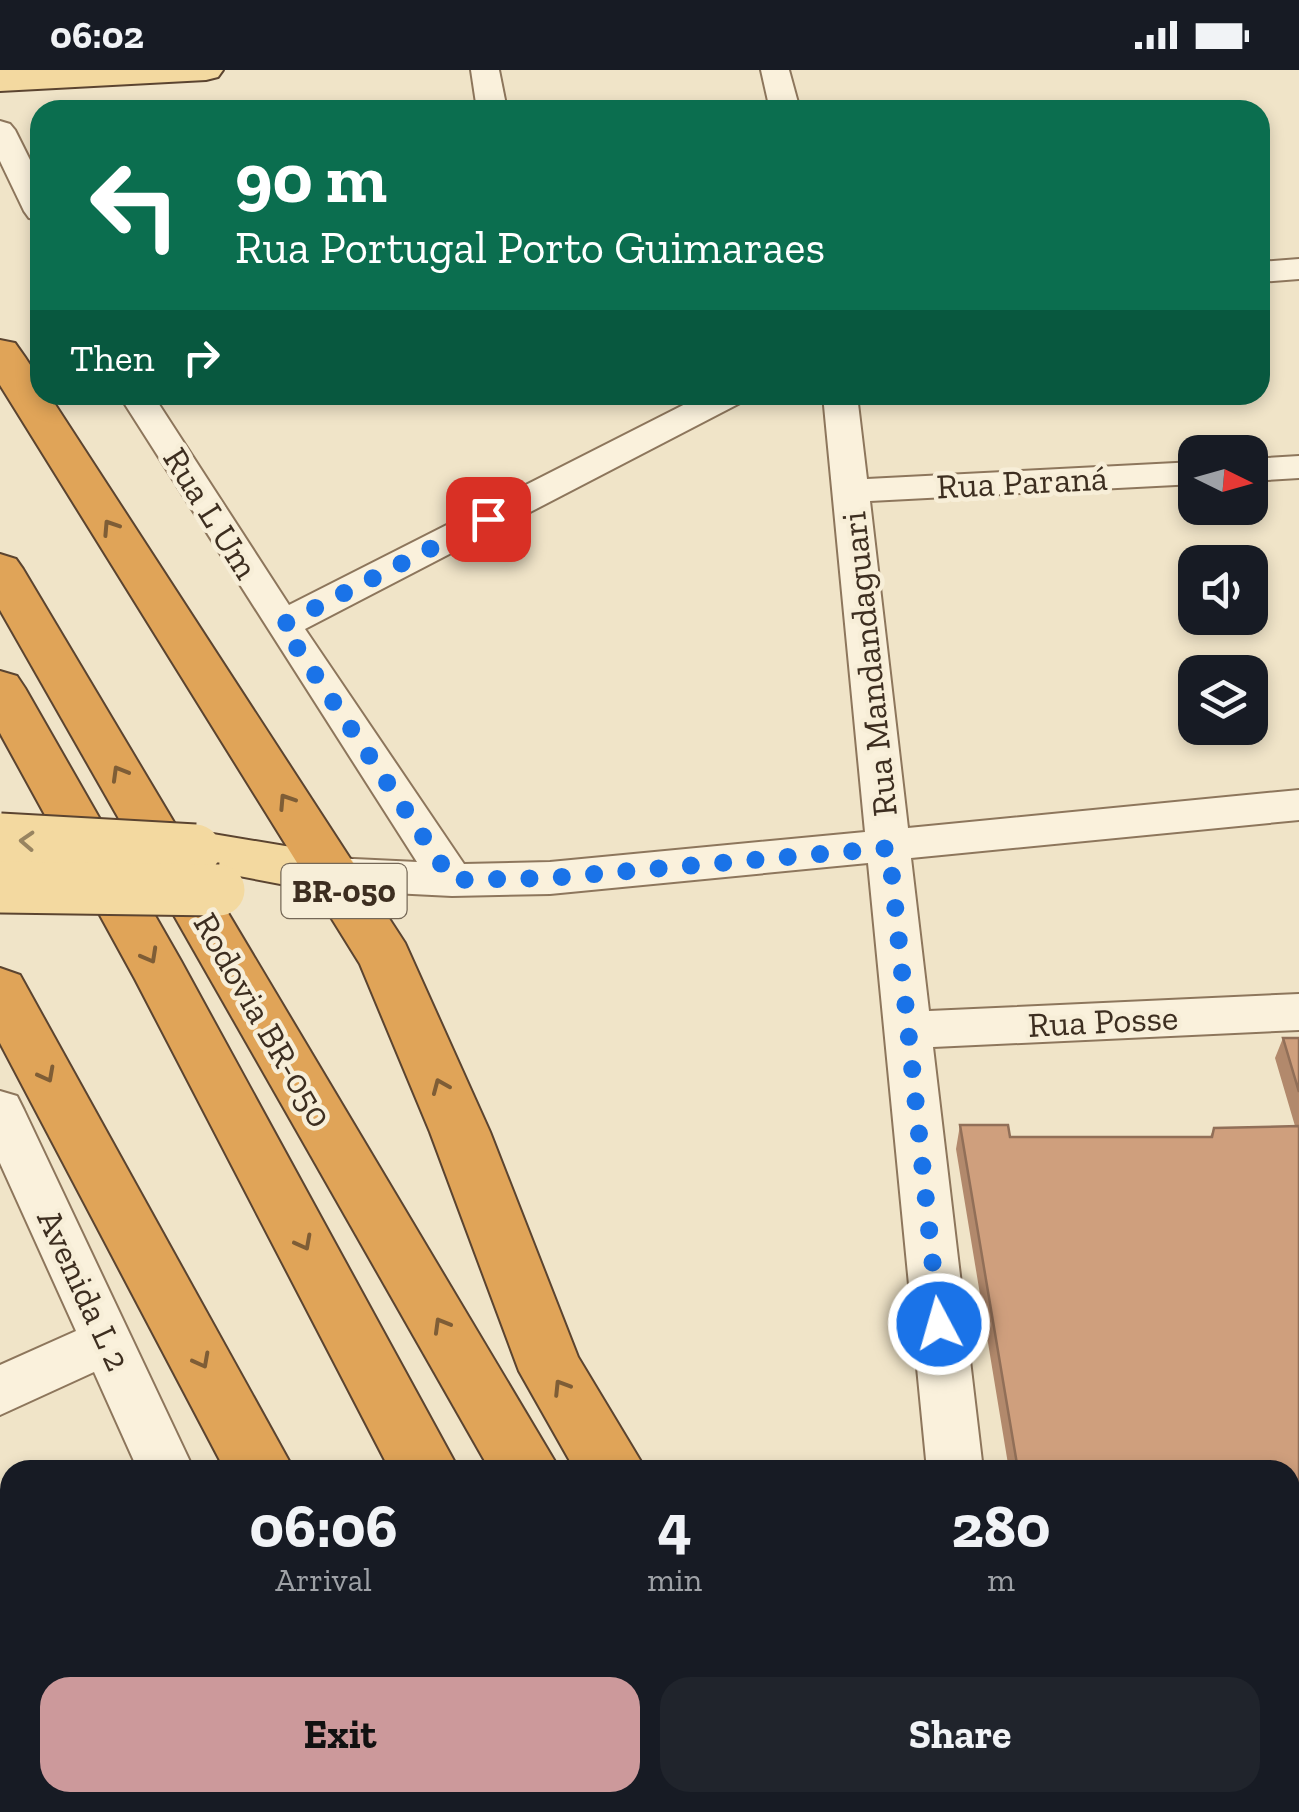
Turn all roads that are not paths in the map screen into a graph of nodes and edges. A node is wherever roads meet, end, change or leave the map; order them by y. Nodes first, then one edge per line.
1 (206, 70) edge
2 (485, 70) edge
3 (776, 70) edge
4 (169, 71) edge
5 (0, 80) edge
6 (490, 100) edge
7 (783, 100) edge
8 (0, 130) edge
9 (30, 191) edge
10 (1299, 270) edge
11 (1270, 271) edge
12 (0, 352) edge
13 (30, 399) edge
14 (34, 405) edge
15 (142, 405) edge
16 (711, 405) edge
17 (841, 405) edge
18 (1299, 467) edge
19 (1268, 469) edge
20 (1178, 473) edge
21 (850, 491) junction
22 (0, 569) edge
23 (282, 625) junction
24 (0, 688) edge
25 (1299, 805) edge
26 (0, 839) edge
27 (889, 848) junction
28 (207, 870) junction
29 (333, 874) junction
30 (452, 880) junction
31 (0, 888) edge
32 (0, 990) edge
33 (1299, 1012) edge
34 (908, 1030) junction
35 (0, 1110) edge
36 (108, 1341) junction
37 (0, 1391) edge
38 (154, 1459) edge
39 (255, 1460) edge
40 (420, 1460) edge
41 (520, 1460) edge
42 (606, 1460) edge
43 (954, 1460) edge

1 - 4 main road
2 - 6 street
3 - 7 street
4 - 5 main road
8 - 9 street
10 - 11 street
13 -> 12 highway, BR-050
29 -> 14 highway, BR-050
15 - 23 street, Rua L Um
16 - 23 street
17 - 21 street, Rua Mandandaguari
18 - 19 street
20 - 21 street, Rua Paraná
21 - 27 street, Rua Mandandaguari
41 -> 22 highway, Rodovia BR-050
23 - 30 street, Rua L Um
24 -> 40 highway, Rodovia BR-050
25 - 27 street
28 -> 26 main road, bridge
27 - 30 street
27 - 34 street, Rua Mandandaguari
28 - 29 main road
28 - 31 main road, bridge
29 - 30 street
42 -> 29 highway, BR-050
32 -> 39 highway
33 - 34 street, Rua Posse
34 - 43 street, Rua Mandandaguari
35 - 36 street, Avenida L 2
36 - 37 street
36 - 38 street, Avenida L 2

